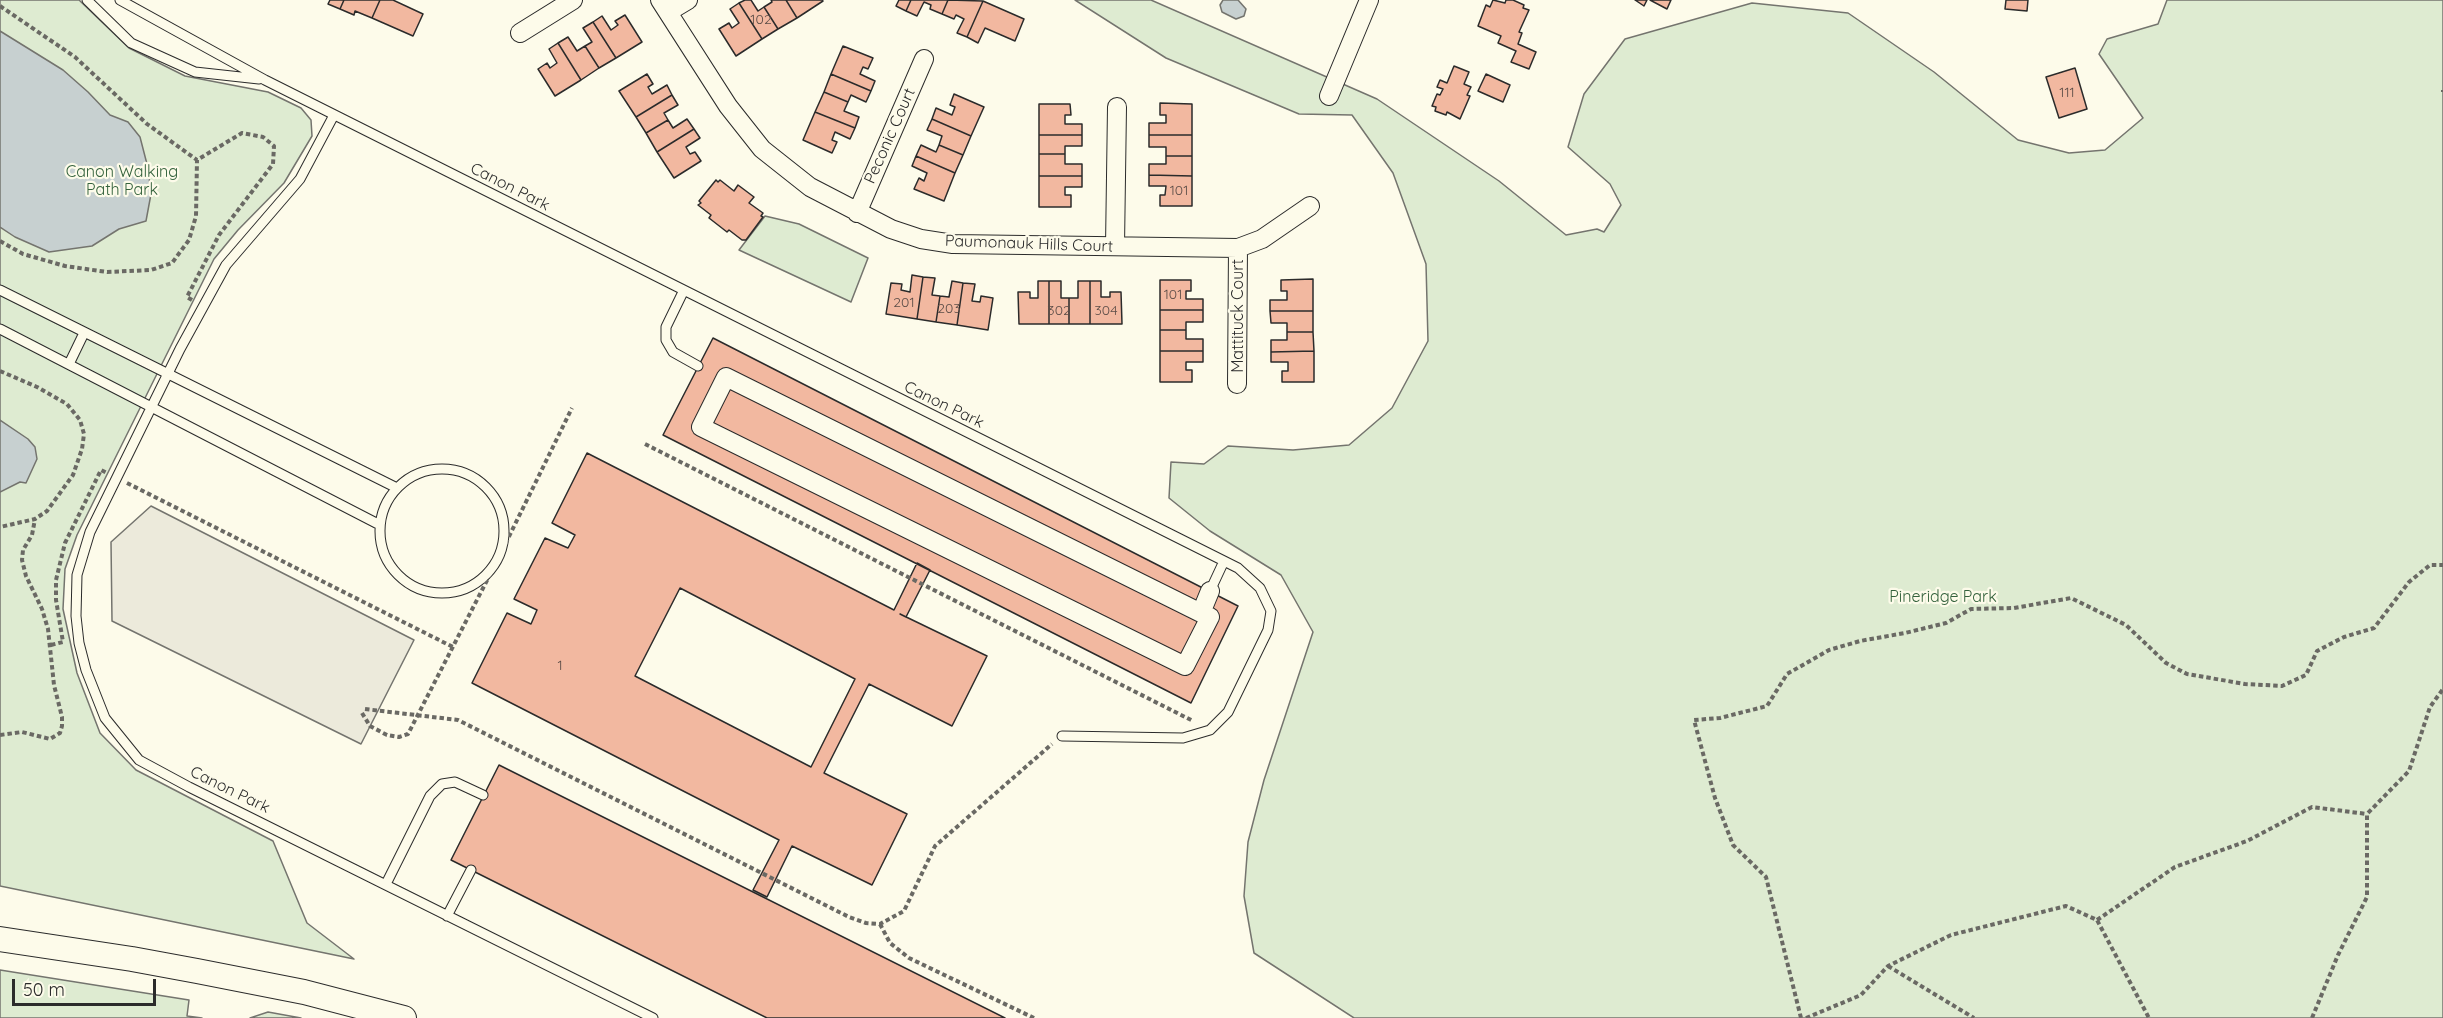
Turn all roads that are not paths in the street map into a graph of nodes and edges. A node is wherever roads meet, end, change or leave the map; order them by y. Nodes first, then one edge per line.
1 (87, 0) edge
2 (120, 0) edge
3 (573, 0) edge
4 (688, 0) edge
5 (1369, 0) edge
6 (664, 6) edge
7 (520, 33) dead end
8 (924, 59) dead end
9 (264, 80) junction
10 (1329, 96) dead end
11 (1116, 107) dead end
12 (334, 115) junction
13 (1310, 206) dead end
14 (857, 213) junction
15 (1115, 246) junction
16 (1238, 248) junction
17 (0, 290) edge
18 (683, 291) junction
19 (0, 329) edge
20 (84, 333) junction
21 (69, 364) junction
22 (698, 366) dead end
23 (168, 374) junction
24 (1238, 384) dead end
25 (152, 407) junction
26 (397, 488) junction
27 (380, 525) junction
28 (1224, 561) junction
29 (1210, 591) joint
30 (1201, 613) junction
31 (1062, 736) road end
32 (483, 795) dead end
33 (471, 870) dead end
34 (386, 884) junction
35 (447, 916) junction
36 (0, 939) edge
37 (404, 1018) edge
38 (653, 1018) edge

1 - 9 lane
2 - 9 lane, Canon Park
3 - 7 street
4 - 6 street
5 - 10 street
6 - 14 street, Paumonauk Hills Court
8 - 14 street, Peconic Court
9 - 12 lane, Canon Park
11 - 15 street
12 - 18 lane, Canon Park
12 - 23 lane, Canon Park
13 - 16 street, Paumonauk Hills Court
14 - 15 street, Paumonauk Hills Court
15 - 16 street, Paumonauk Hills Court
16 - 24 street, Mattituck Court
17 - 20 lane
18 - 22 lane
18 - 28 lane, Canon Park
19 - 21 lane
20 - 21 lane
20 - 23 lane
21 - 25 lane
23 - 25 lane, Canon Park
23 - 26 lane
25 - 27 lane
25 - 34 lane, Canon Park
26 - 27 lane
26 - 27 lane
28 - 29 lane
28 - 31 lane, Canon Park
29 - 30 street
30 - 30 street
32 - 34 lane
33 - 35 lane
34 - 35 lane, Canon Park
35 - 38 lane, Canon Park
36 - 37 main road

